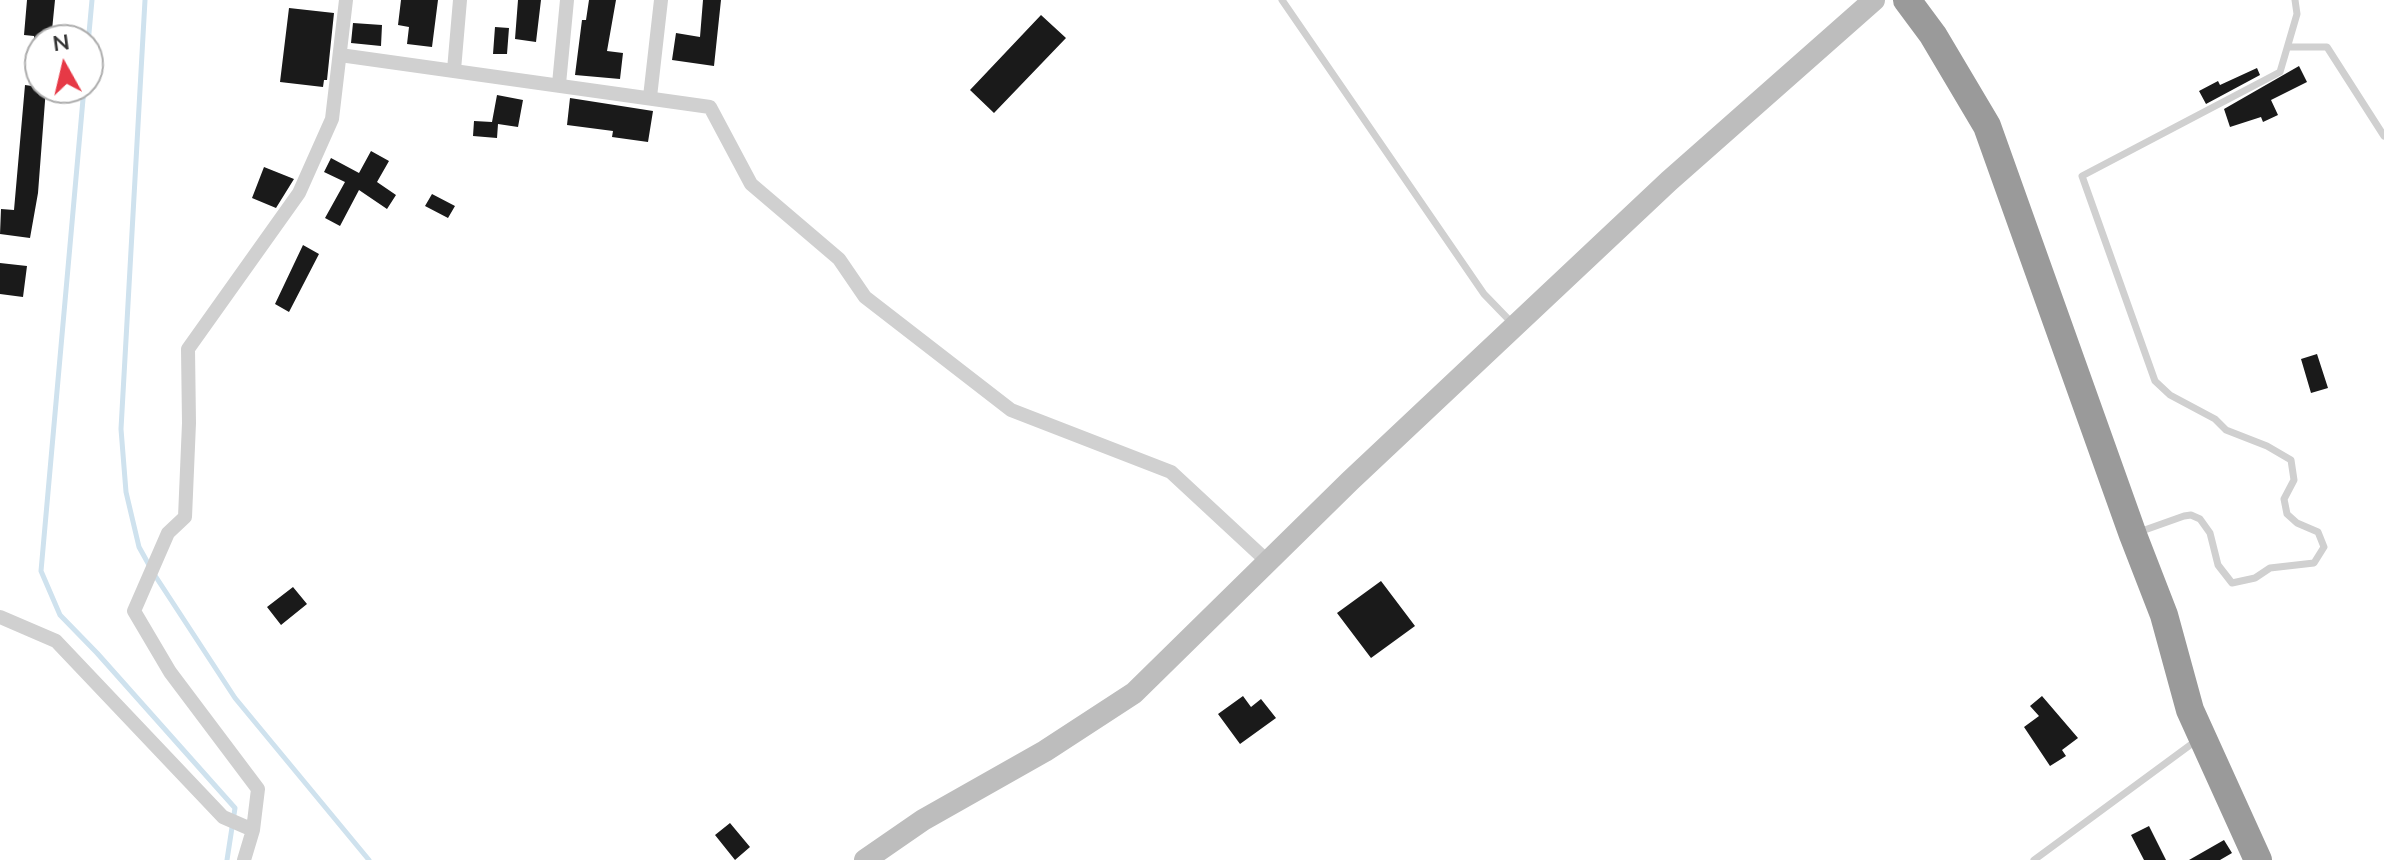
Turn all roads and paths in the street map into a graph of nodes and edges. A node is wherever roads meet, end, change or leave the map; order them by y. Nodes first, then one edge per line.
1 (346, 0) edge
2 (460, 0) edge
3 (567, 0) edge
4 (661, 0) edge
5 (1282, 0) edge
6 (1874, 0) edge
7 (1907, 0) edge
8 (2295, 0) edge
9 (2288, 47) junction
10 (340, 55) junction
11 (454, 70) junction
12 (559, 84) junction
13 (650, 97) junction
14 (2384, 136) edge
15 (1515, 327) junction
16 (2133, 535) junction
17 (1268, 562) junction
18 (0, 617) edge
19 (2202, 737) junction
20 (253, 830) junction
21 (244, 860) edge
22 (865, 860) edge
23 (2034, 860) edge
24 (2258, 860) edge

1 - 10 street
2 - 11 street
3 - 12 street
4 - 13 street
5 - 15 lane
6 - 15 main road
7 - 16 highway
8 - 9 lane
9 - 14 lane
9 - 16 lane
10 - 11 street
10 - 20 street
11 - 12 street
12 - 13 street
13 - 17 street
15 - 17 main road
16 - 19 highway
17 - 22 main road
18 - 20 street
19 - 23 lane
19 - 24 highway
20 - 21 street

